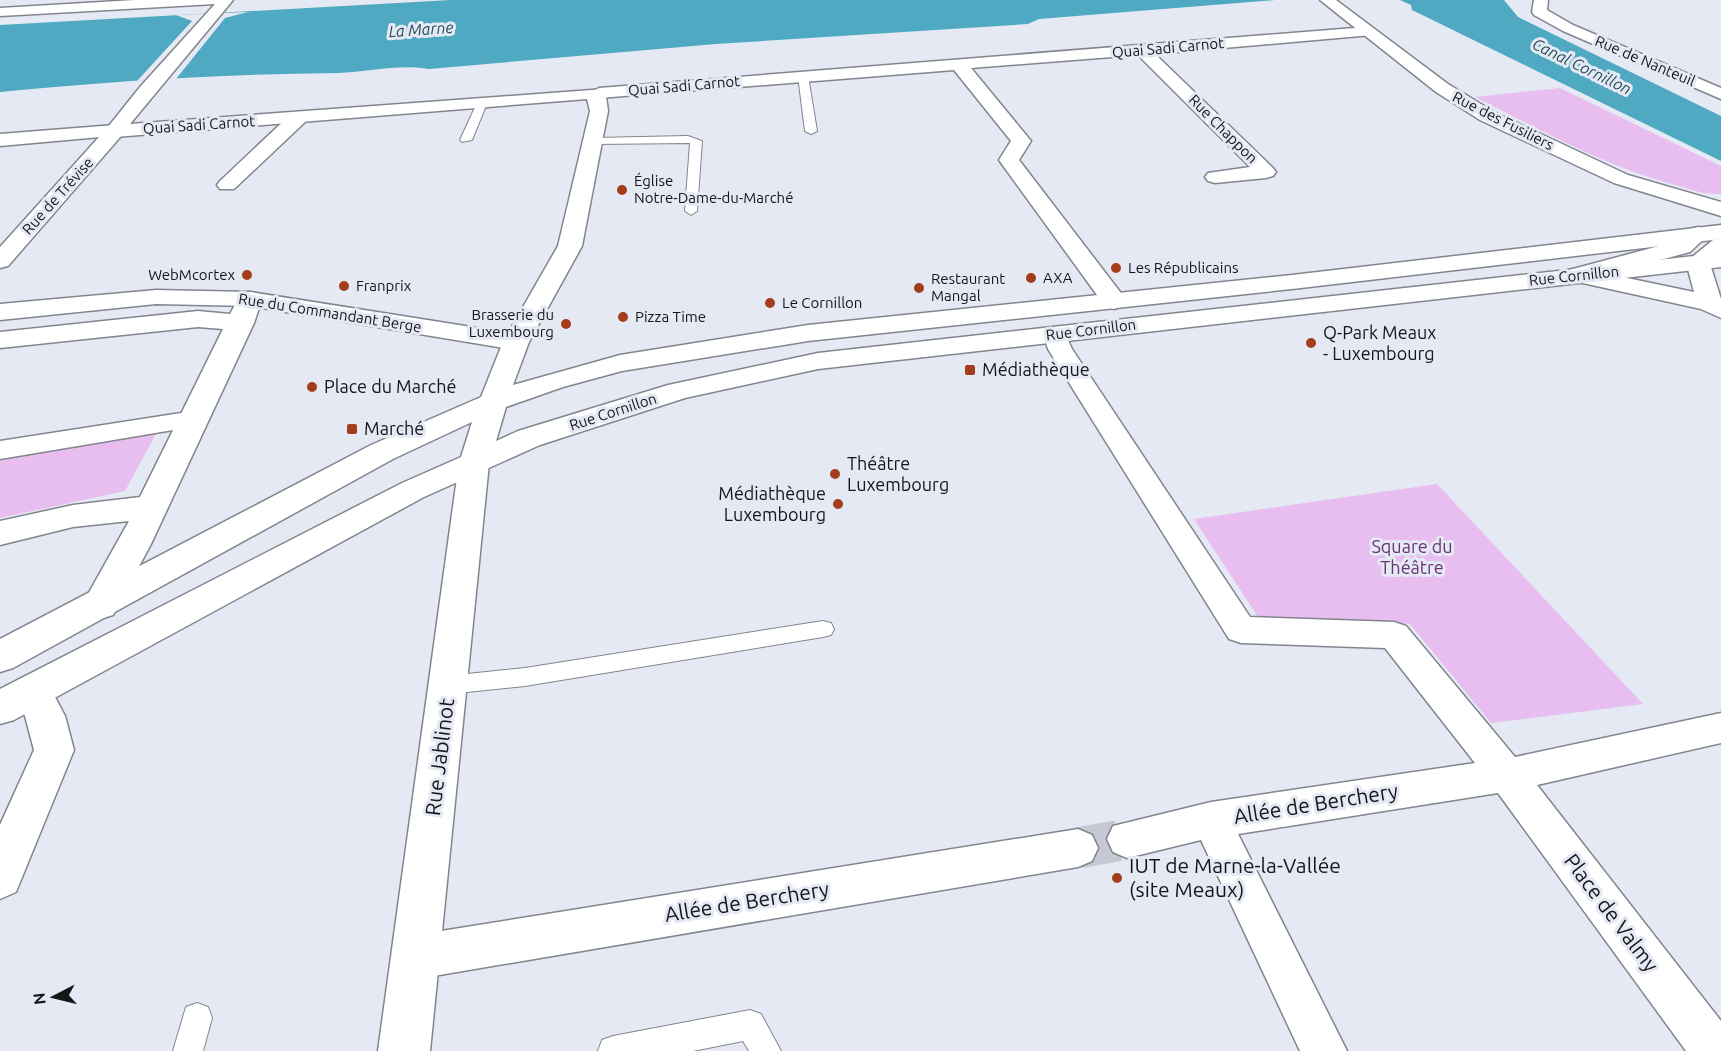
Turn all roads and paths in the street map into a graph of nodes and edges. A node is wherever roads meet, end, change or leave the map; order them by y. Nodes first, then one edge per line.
1 (226, 0) edge
2 (1540, 0) edge
3 (1331, 3) edge
4 (0, 12) edge
5 (211, 12) edge
6 (1367, 32) junction
7 (1143, 51) junction
8 (958, 64) junction
9 (803, 76) junction
10 (604, 85) junction
11 (1721, 94) edge
12 (482, 102) junction
13 (298, 118) junction
14 (115, 131) junction
15 (811, 131) dead end
16 (0, 140) edge
17 (466, 140) dead end
18 (594, 141) junction
19 (1215, 177) dead end
20 (1621, 179) junction
21 (227, 185) dead end
22 (1716, 207) edge
23 (691, 211) dead end
24 (1709, 233) edge
25 (1721, 245) edge
26 (0, 261) edge
27 (1710, 261) edge
28 (1578, 276) junction
29 (1114, 301) junction
30 (1715, 307) edge
31 (245, 311) junction
32 (0, 312) edge
33 (1055, 334) junction
34 (0, 340) edge
35 (516, 342) junction
36 (493, 402) junction
37 (194, 419) junction
38 (0, 450) edge
39 (474, 463) junction
40 (151, 507) junction
41 (0, 533) edge
42 (100, 605) junction
43 (823, 629) dead end
44 (0, 657) edge
45 (448, 685) junction
46 (16, 699) edge
47 (1721, 728) edge
48 (1507, 775) junction
49 (1211, 820) junction
50 (1127, 839) tunnel mouth
51 (1078, 848) tunnel mouth
52 (0, 877) edge
53 (416, 957) junction
54 (197, 1018) dead end
55 (188, 1051) edge
56 (404, 1051) edge
57 (613, 1051) edge
58 (766, 1051) edge
59 (1324, 1051) edge
60 (1715, 1051) edge

1 - 5 main road, Rue de Trévise
2 - 11 main road, Rue de Nanteuil
3 - 6 main road, Rue des Fusiliers
4 - 5 main road
5 - 14 main road, Rue de Trévise
6 - 7 main road, Quai Sadi Carnot
6 - 20 main road, Rue des Fusiliers
7 - 8 main road, Quai Sadi Carnot
7 - 19 main road, Rue Chappon
8 - 9 main road, Quai Sadi Carnot
8 - 29 main road
9 - 10 main road, Quai Sadi Carnot
9 - 15 lane
10 - 12 main road, Quai Sadi Carnot
10 - 18 main road, Rue Jablinot
12 - 13 main road, Quai Sadi Carnot
12 - 17 lane
13 - 14 main road, Quai Sadi Carnot
13 - 21 main road
14 - 16 main road, Quai Sadi Carnot
14 - 26 main road, Rue de Trévise
18 - 23 lane
18 - 35 main road, Rue Jablinot
20 - 22 main road, Rue des Fusiliers
20 - 24 main road, Rue des Fusiliers
24 - 28 main road
24 - 29 main road, Rue Cornillon
25 - 27 main road
27 - 28 main road, Rue Cornillon
27 - 30 main road
28 - 30 main road
28 - 33 main road, Rue Cornillon
29 - 36 main road, Rue Cornillon
31 - 32 main road, Rue du Commandant Berge
31 - 34 main road, Rue du Commandant Berge
31 - 35 main road, Rue du Commandant Berge
31 - 37 main road
33 - 39 main road, Rue Cornillon
33 - 48 street, Place de Valmy
35 - 36 main road, Rue Jablinot
36 - 39 main road, Rue Jablinot
36 - 42 main road, Rue Cornillon
37 - 38 street
37 - 40 main road
39 - 45 main road, Rue Jablinot
39 - 46 main road, Rue Cornillon
40 - 41 main road
40 - 42 main road
42 - 44 main road, Rue Cornillon
43 - 45 lane
45 - 53 main road, Rue Jablinot
46 - 52 main road
47 - 48 street, Allée de Berchery
48 - 49 street, Allée de Berchery
48 - 60 street, Place de Valmy
49 - 50 street, Allée de Berchery
49 - 59 street
51 - 53 street, Allée de Berchery
53 - 56 main road, Rue Jablinot
54 - 55 lane
57 - 58 lane

